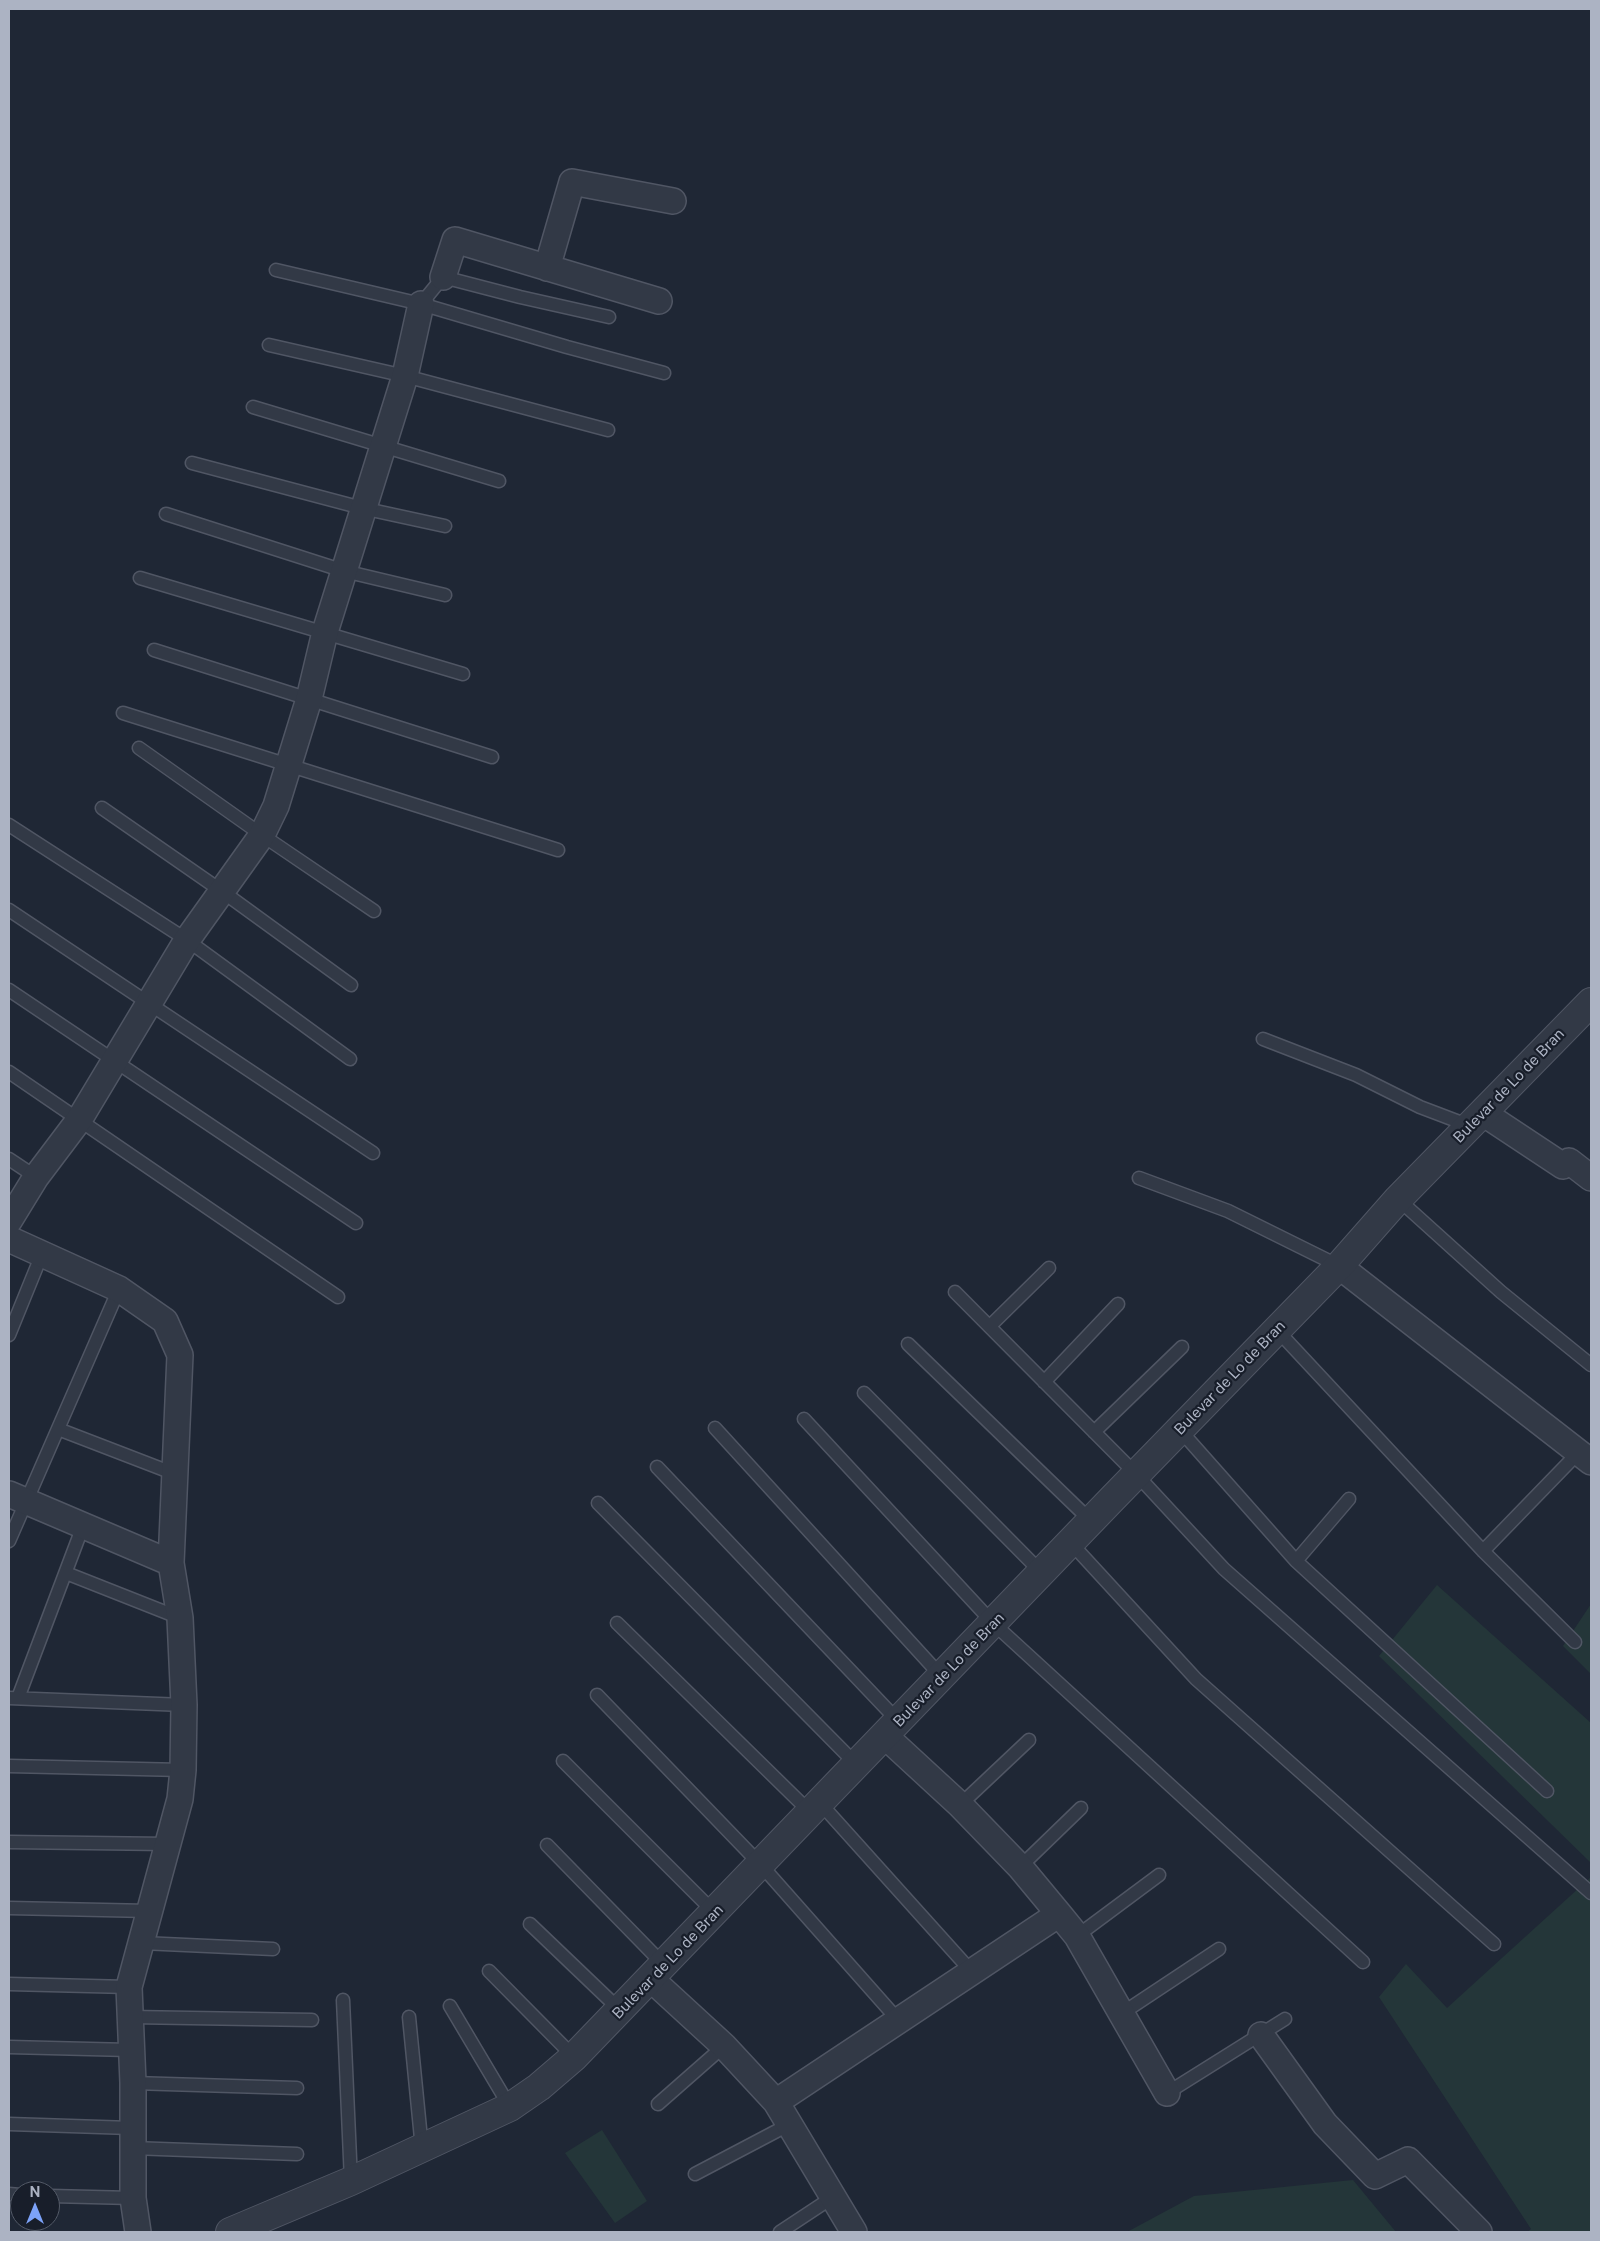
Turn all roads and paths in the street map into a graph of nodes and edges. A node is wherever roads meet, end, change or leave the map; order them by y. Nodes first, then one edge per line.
1 (673, 201) dead end
2 (548, 268) junction
3 (276, 270) dead end
4 (443, 276) junction
5 (659, 301) dead end
6 (421, 304) junction
7 (609, 317) dead end
8 (269, 345) dead end
9 (664, 373) dead end
10 (405, 376) junction
11 (253, 408) dead end
12 (608, 430) dead end
13 (383, 446) junction
14 (192, 463) dead end
15 (499, 481) dead end
16 (362, 508) junction
17 (166, 514) dead end
18 (445, 526) dead end
19 (344, 571) junction
20 (140, 578) dead end
21 (445, 595) dead end
22 (325, 632) junction
23 (154, 650) dead end
24 (463, 674) dead end
25 (309, 699) junction
26 (123, 713) dead end
27 (140, 748) dead end
28 (492, 757) dead end
29 (288, 765) junction
30 (102, 808) dead end
31 (9, 825) edge
32 (262, 836) junction
33 (558, 850) dead end
34 (223, 892) junction
35 (9, 910) edge
36 (374, 910) dead end
37 (187, 940) junction
38 (351, 985) dead end
39 (9, 990) edge
40 (150, 1003) junction
41 (1591, 1004) edge
42 (1263, 1039) dead end
43 (350, 1059) dead end
44 (114, 1061) junction
45 (9, 1072) edge
46 (1477, 1119) junction
47 (79, 1120) junction
48 (373, 1153) dead end
49 (9, 1159) edge
50 (36, 1177) junction
51 (1139, 1178) dead end
52 (1591, 1178) edge
53 (1398, 1199) junction
54 (9, 1222) edge
55 (356, 1222) dead end
56 (9, 1239) edge
57 (42, 1254) junction
58 (1339, 1266) junction
59 (1049, 1268) dead end
60 (119, 1289) junction
61 (955, 1292) dead end
62 (338, 1296) dead end
63 (1118, 1304) dead end
64 (990, 1326) junction
65 (1277, 1330) junction
66 (9, 1335) edge
67 (908, 1344) dead end
68 (1182, 1347) dead end
69 (1591, 1365) edge
70 (1044, 1382) junction
71 (864, 1393) dead end
72 (804, 1419) dead end
73 (58, 1428) junction
74 (715, 1428) dead end
75 (1180, 1430) junction
76 (1094, 1432) junction
77 (1585, 1457) edge
78 (657, 1467) dead end
79 (175, 1474) junction
80 (1137, 1475) junction
81 (18, 1497) edge
82 (1349, 1499) dead end
83 (598, 1503) dead end
84 (1092, 1522) junction
85 (83, 1526) junction
86 (9, 1541) edge
87 (1071, 1543) junction
88 (1483, 1551) junction
89 (1296, 1560) junction
90 (171, 1563) junction
91 (66, 1573) junction
92 (1042, 1573) junction
93 (180, 1618) junction
94 (617, 1623) dead end
95 (994, 1624) junction
96 (1575, 1642) dead end
97 (942, 1677) junction
98 (597, 1695) dead end
99 (14, 1698) edge
100 (184, 1705) junction
101 (892, 1729) junction
102 (1029, 1740) dead end
103 (563, 1761) dead end
104 (857, 1765) junction
105 (9, 1766) edge
106 (184, 1770) junction
107 (1547, 1791) dead end
108 (960, 1805) junction
109 (816, 1808) junction
110 (1081, 1808) dead end
111 (9, 1842) edge
112 (168, 1844) junction
113 (547, 1845) dead end
114 (761, 1865) junction
115 (1020, 1867) junction
116 (1159, 1875) dead end
117 (1591, 1893) edge
118 (9, 1908) edge
119 (150, 1911) junction
120 (715, 1913) junction
121 (1059, 1914) junction
122 (530, 1924) dead end
123 (1077, 1936) junction
124 (142, 1943) junction
125 (1494, 1944) dead end
126 (273, 1949) dead end
127 (1219, 1949) dead end
128 (1363, 1962) dead end
129 (489, 1971) dead end
130 (658, 1972) junction
131 (972, 1972) junction
132 (9, 1984) edge
133 (129, 1988) junction
134 (343, 2000) dead end
135 (450, 2006) dead end
136 (621, 2011) junction
137 (1121, 2014) junction
138 (130, 2017) junction
139 (409, 2017) dead end
140 (1286, 2019) dead end
141 (312, 2020) dead end
142 (899, 2020) junction
143 (1261, 2036) junction
144 (724, 2046) junction
145 (9, 2047) edge
146 (130, 2050) junction
147 (574, 2057) junction
148 (132, 2083) junction
149 (297, 2088) dead end
150 (1167, 2093) joint
151 (776, 2102) junction
152 (658, 2104) dead end
153 (510, 2107) junction
154 (9, 2124) edge
155 (790, 2124) junction
156 (132, 2138) junction
157 (422, 2149) junction
158 (297, 2154) dead end
159 (695, 2174) dead end
160 (351, 2181) junction
161 (60, 2196) edge
162 (833, 2197) junction
163 (132, 2198) junction
164 (270, 2225) edge
165 (138, 2232) edge
166 (230, 2232) edge
167 (780, 2232) edge
168 (854, 2232) edge
169 (1479, 2232) edge

1 - 2 street
2 - 4 street
2 - 5 street
3 - 6 lane
4 - 6 lane
4 - 7 lane
6 - 9 lane
6 - 10 street
8 - 10 lane
10 - 12 lane
10 - 13 street
11 - 13 lane
13 - 15 lane
13 - 16 street
14 - 16 lane
16 - 18 lane
16 - 19 street
17 - 19 lane
19 - 21 lane
19 - 22 street
20 - 22 lane
22 - 24 lane
22 - 25 street
23 - 25 lane
25 - 28 lane
25 - 29 street
26 - 29 lane
27 - 32 lane
29 - 32 street
29 - 33 lane
30 - 34 lane
31 - 37 lane
32 - 34 street
32 - 36 lane
34 - 37 street
34 - 38 lane
35 - 40 lane
37 - 40 street
37 - 43 lane
39 - 44 lane
40 - 44 street
40 - 48 lane
41 - 46 street, Bulevar de Lo de Bran
42 - 46 lane
44 - 47 street
44 - 55 lane
45 - 47 lane
46 - 52 street
46 - 53 street, Bulevar de Lo de Bran
47 - 50 street
47 - 62 lane
49 - 50 lane
50 - 54 street
51 - 58 lane
53 - 58 street, Bulevar de Lo de Bran
53 - 69 lane
56 - 57 street
57 - 60 street
57 - 66 lane
58 - 65 street, Bulevar de Lo de Bran
58 - 77 street
59 - 64 lane
60 - 73 lane
60 - 79 street
61 - 64 lane
63 - 70 lane
64 - 70 lane
65 - 75 street, Bulevar de Lo de Bran
65 - 88 lane
67 - 84 lane
68 - 76 lane
70 - 76 lane
71 - 92 lane
72 - 95 lane
73 - 79 lane
73 - 81 lane
74 - 97 lane
75 - 80 street, Bulevar de Lo de Bran
75 - 89 lane
76 - 80 lane
77 - 88 lane
78 - 101 lane
79 - 90 street
80 - 84 street, Bulevar de Lo de Bran
80 - 117 lane
81 - 85 street
81 - 86 lane
82 - 89 lane
83 - 104 lane
84 - 87 street, Bulevar de Lo de Bran
85 - 90 street
85 - 91 lane
87 - 92 street, Bulevar de Lo de Bran
87 - 125 lane
88 - 96 lane
89 - 107 lane
90 - 93 street
91 - 93 lane
91 - 99 lane
92 - 95 street, Bulevar de Lo de Bran
93 - 100 street
94 - 109 lane
95 - 97 street, Bulevar de Lo de Bran
95 - 128 lane
97 - 101 street, Bulevar de Lo de Bran
98 - 114 lane
99 - 100 lane
100 - 106 street
101 - 104 street, Bulevar de Lo de Bran
101 - 108 street
102 - 108 lane
103 - 120 lane
104 - 109 street, Bulevar de Lo de Bran
105 - 106 lane
106 - 112 street
108 - 115 street
109 - 114 street, Bulevar de Lo de Bran
109 - 131 lane
110 - 115 lane
111 - 112 lane
112 - 119 street
113 - 130 lane
114 - 120 street, Bulevar de Lo de Bran
114 - 142 lane
115 - 121 street
116 - 123 lane
118 - 119 lane
119 - 124 street
120 - 130 street, Bulevar de Lo de Bran
121 - 123 street
121 - 131 street
122 - 136 lane
123 - 137 street
124 - 126 lane
124 - 133 street
127 - 137 lane
129 - 147 lane
130 - 136 street, Bulevar de Lo de Bran
130 - 144 street
131 - 142 street
132 - 133 lane
133 - 138 street
134 - 160 lane
135 - 153 lane
136 - 147 street, Bulevar de Lo de Bran
137 - 150 street
138 - 141 lane
138 - 146 street
139 - 157 lane
140 - 143 lane
142 - 151 street
143 - 150 lane
143 - 169 street
144 - 151 street
144 - 152 lane
145 - 146 lane
146 - 148 street
147 - 153 street, Bulevar de Lo de Bran
148 - 149 lane
148 - 156 street
151 - 155 street
153 - 157 street, Bulevar de Lo de Bran
154 - 156 lane
155 - 159 lane
155 - 162 street
156 - 158 lane
156 - 163 street
157 - 160 street, Bulevar de Lo de Bran
160 - 164 street, Bulevar de Lo de Bran
161 - 163 lane
162 - 167 lane
162 - 168 street
163 - 165 street
164 - 166 street, Bulevar de Lo de Bran

